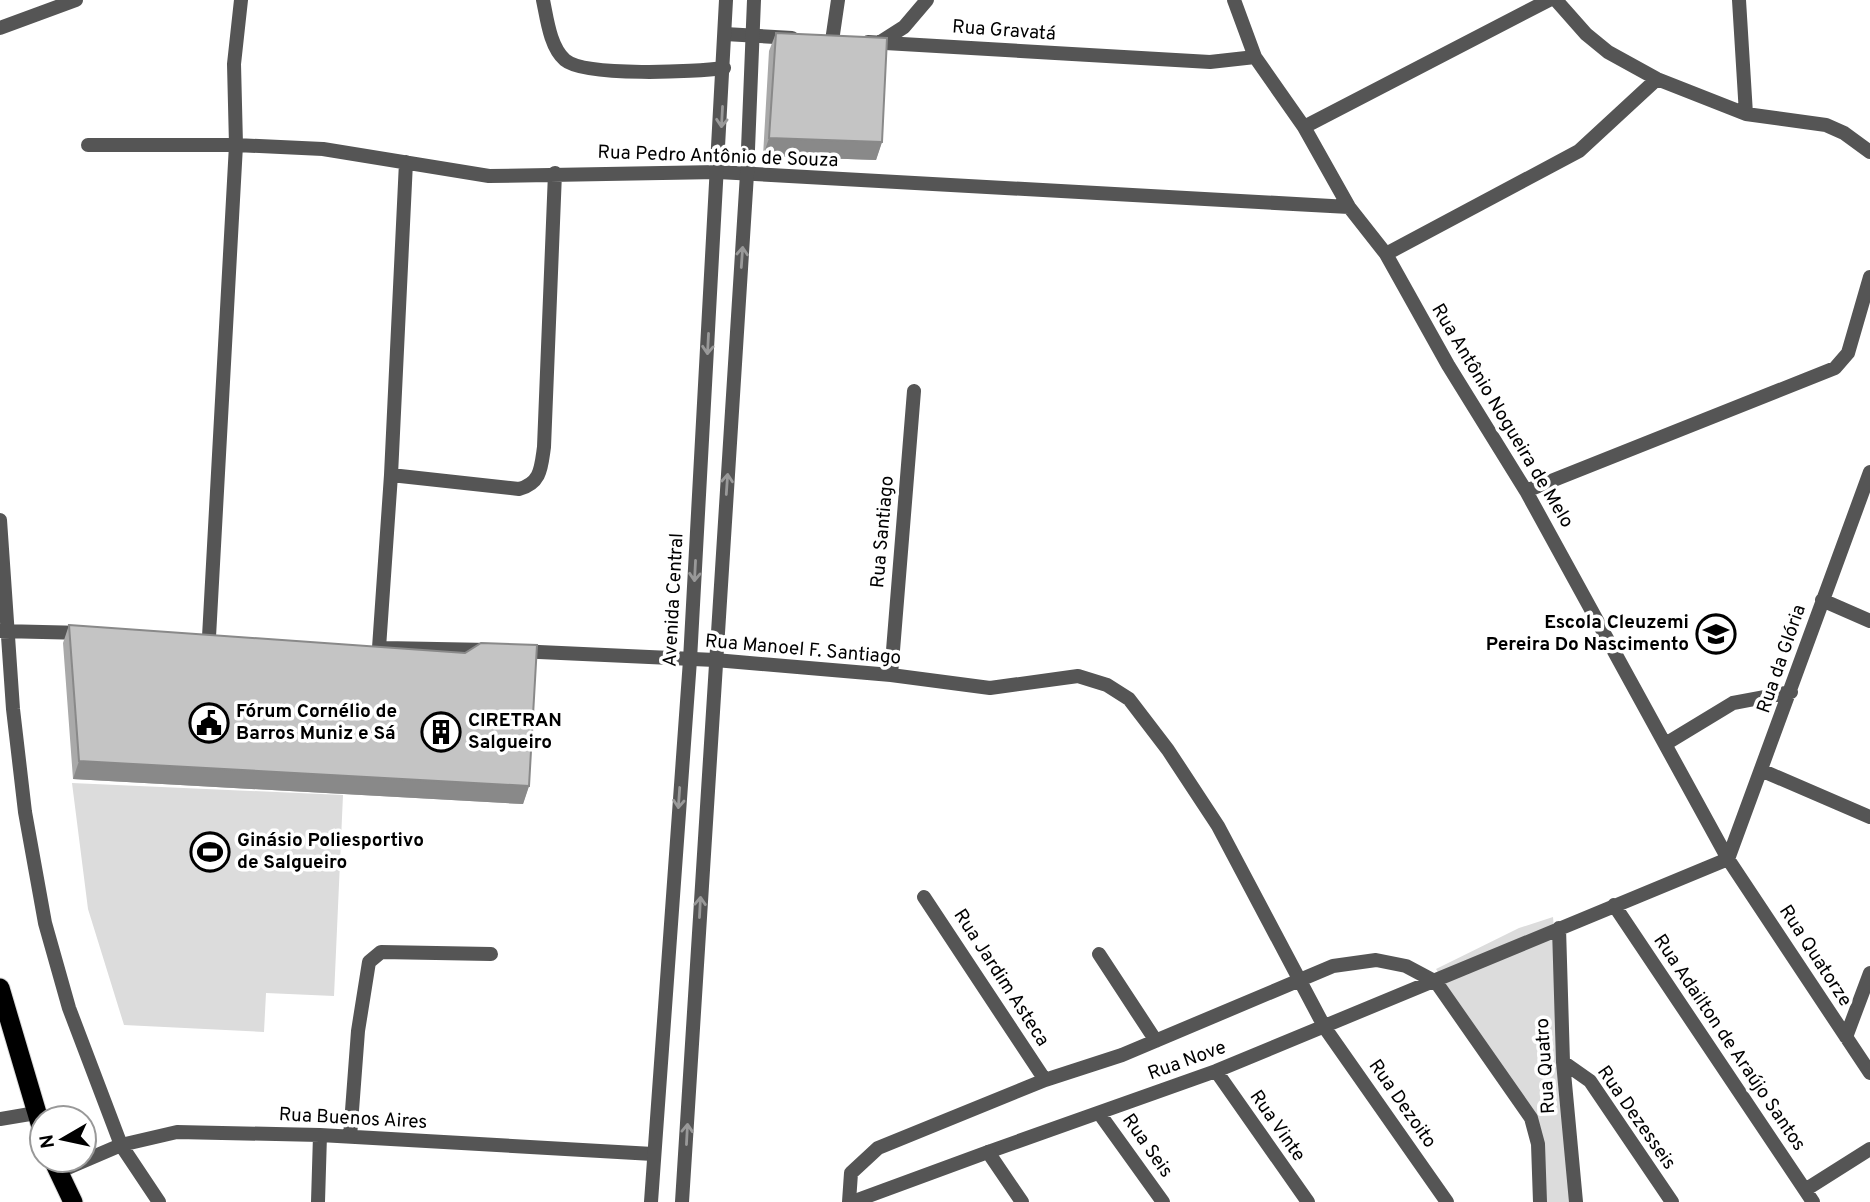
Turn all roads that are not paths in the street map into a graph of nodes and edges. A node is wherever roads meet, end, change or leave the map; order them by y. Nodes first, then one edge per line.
1 (76, 0) edge
2 (242, 0) edge
3 (543, 0) edge
4 (726, 0) edge
5 (754, 0) edge
6 (838, 0) edge
7 (928, 0) edge
8 (1549, 0) edge
9 (1556, 0) edge
10 (1740, 0) edge
11 (1236, 1) edge
12 (0, 28) edge
13 (725, 34) junction
14 (751, 35) junction
15 (831, 41) junction
16 (879, 43) junction
17 (1255, 57) junction
18 (724, 68) junction
19 (1657, 79) junction
20 (1746, 114) junction
21 (1304, 127) junction
22 (88, 145) dead end
23 (236, 145) junction
24 (1870, 152) edge
25 (406, 162) junction
26 (719, 172) junction
27 (555, 173) junction
28 (747, 174) junction
29 (1349, 207) junction
30 (1386, 254) junction
31 (1870, 277) edge
32 (914, 391) dead end
33 (1870, 472) edge
34 (391, 475) junction
35 (1526, 491) junction
36 (0, 520) edge
37 (1822, 600) junction
38 (1870, 621) edge
39 (5, 631) edge
40 (103, 634) edge
41 (209, 637) edge
42 (690, 660) junction
43 (715, 660) junction
44 (891, 676) junction
45 (1791, 692) junction
46 (1667, 743) junction
47 (1763, 771) junction
48 (1870, 817) edge
49 (1728, 859) junction
50 (924, 897) dead end
51 (1614, 905) junction
52 (1559, 928) junction
53 (491, 954) dead end
54 (1099, 954) dead end
55 (1870, 973) edge
56 (1301, 980) junction
57 (1436, 982) junction
58 (0, 988) edge
59 (1325, 1028) junction
60 (1846, 1037) junction
61 (1156, 1041) junction
62 (1563, 1062) junction
63 (1216, 1071) junction
64 (1870, 1073) edge
65 (1045, 1080) junction
66 (34, 1104) edge
67 (1099, 1113) junction
68 (0, 1119) edge
69 (28, 1120) edge
70 (320, 1135) junction
71 (350, 1137) junction
72 (121, 1145) junction
73 (1870, 1149) edge
74 (98, 1152) edge
75 (988, 1152) junction
76 (653, 1154) junction
77 (60, 1174) edge
78 (1809, 1196) edge
79 (73, 1202) edge
80 (159, 1202) edge
81 (318, 1202) edge
82 (651, 1202) edge
83 (682, 1202) edge
84 (851, 1202) edge
85 (1022, 1202) edge
86 (1163, 1202) edge
87 (1308, 1202) edge
88 (1447, 1202) edge
89 (1540, 1202) edge
90 (1576, 1202) edge
91 (1672, 1202) edge

1 - 12 street
2 - 23 street
3 - 18 street
4 - 13 street, Avenida Central
5 - 14 street
6 - 15 street
7 - 16 street
8 - 21 street
9 - 19 street
10 - 20 street
11 - 17 street, Rua Antônio Nogueira de Melo
13 - 14 street, Rua Gravatá
13 - 18 street, Avenida Central
14 - 15 street, Rua Gravatá
14 - 28 street
15 - 16 street, Rua Gravatá
16 - 17 street, Rua Gravatá
17 - 21 street, Rua Antônio Nogueira de Melo
18 -> 26 street, Avenida Central
19 - 20 street
19 - 30 street
20 - 24 street
21 - 29 street, Rua Antônio Nogueira de Melo
22 - 23 street, Rua Pedro Antônio de Souza
23 - 25 street, Rua Pedro Antônio de Souza
23 - 41 street
25 - 27 street, Rua Pedro Antônio de Souza
25 - 34 street
26 - 27 street, Rua Pedro Antônio de Souza
26 - 28 street, Rua Pedro Antônio de Souza
26 -> 42 street, Avenida Central
27 - 34 street
28 - 29 street, Rua Pedro Antônio de Souza
43 -> 28 street
29 - 30 street, Rua Antônio Nogueira de Melo
30 - 35 street, Rua Antônio Nogueira de Melo
31 - 35 street
32 - 44 street, Rua Santiago
33 - 37 street, Rua da Glória
34 - 42 street, Rua Manoel F. Santiago
35 - 46 street, Rua Antônio Nogueira de Melo
36 - 39 street
37 - 38 street
37 - 45 street, Rua da Glória
39 - 40 street
39 - 72 street
42 - 43 street, Rua Manoel F. Santiago
42 -> 76 street, Avenida Central
43 - 44 street, Rua Manoel F. Santiago
83 -> 43 street
44 - 56 street, Rua Manoel F. Santiago
45 - 46 street
45 - 47 street, Rua da Glória
46 - 49 street, Rua Antônio Nogueira de Melo
47 - 48 street
47 - 49 street, Rua da Glória
49 - 51 street, Rua Nove
49 - 60 street, Rua Quatorze
50 - 65 street, Rua Jardim Asteca
51 - 52 street, Rua Nove
51 - 78 street, Rua Adailton de Araújo Santos
52 - 57 street, Rua Nove
52 - 62 street, Rua Quatro
53 - 71 street
54 - 61 street
55 - 60 street
56 - 57 street, Rua Nove
56 - 59 street, Rua Manoel F. Santiago
56 - 61 street, Rua Nove
57 - 59 street, Rua Nove
57 - 89 street
58 - 66 highway
59 - 63 street, Rua Nove
59 - 88 street, Rua Dezoito
60 - 64 street, Rua Quatorze
61 - 65 street, Rua Nove
62 - 90 street, Rua Quatro
62 - 91 street, Rua Dezesseis
63 - 67 street, Rua Nove
63 - 87 street, Rua Vinte
65 - 84 street, Rua Nove
67 - 75 street, Rua Nove
67 - 86 street, Rua Seis
68 - 69 street
70 - 71 street, Rua Buenos Aires
70 - 72 street, Rua Buenos Aires
70 - 81 street
71 - 76 street, Rua Buenos Aires
72 - 74 street, Rua Buenos Aires
72 - 80 street
73 - 78 street
75 - 84 street, Rua Nove
75 - 85 street
76 - 82 street, Avenida Central
77 - 79 highway

